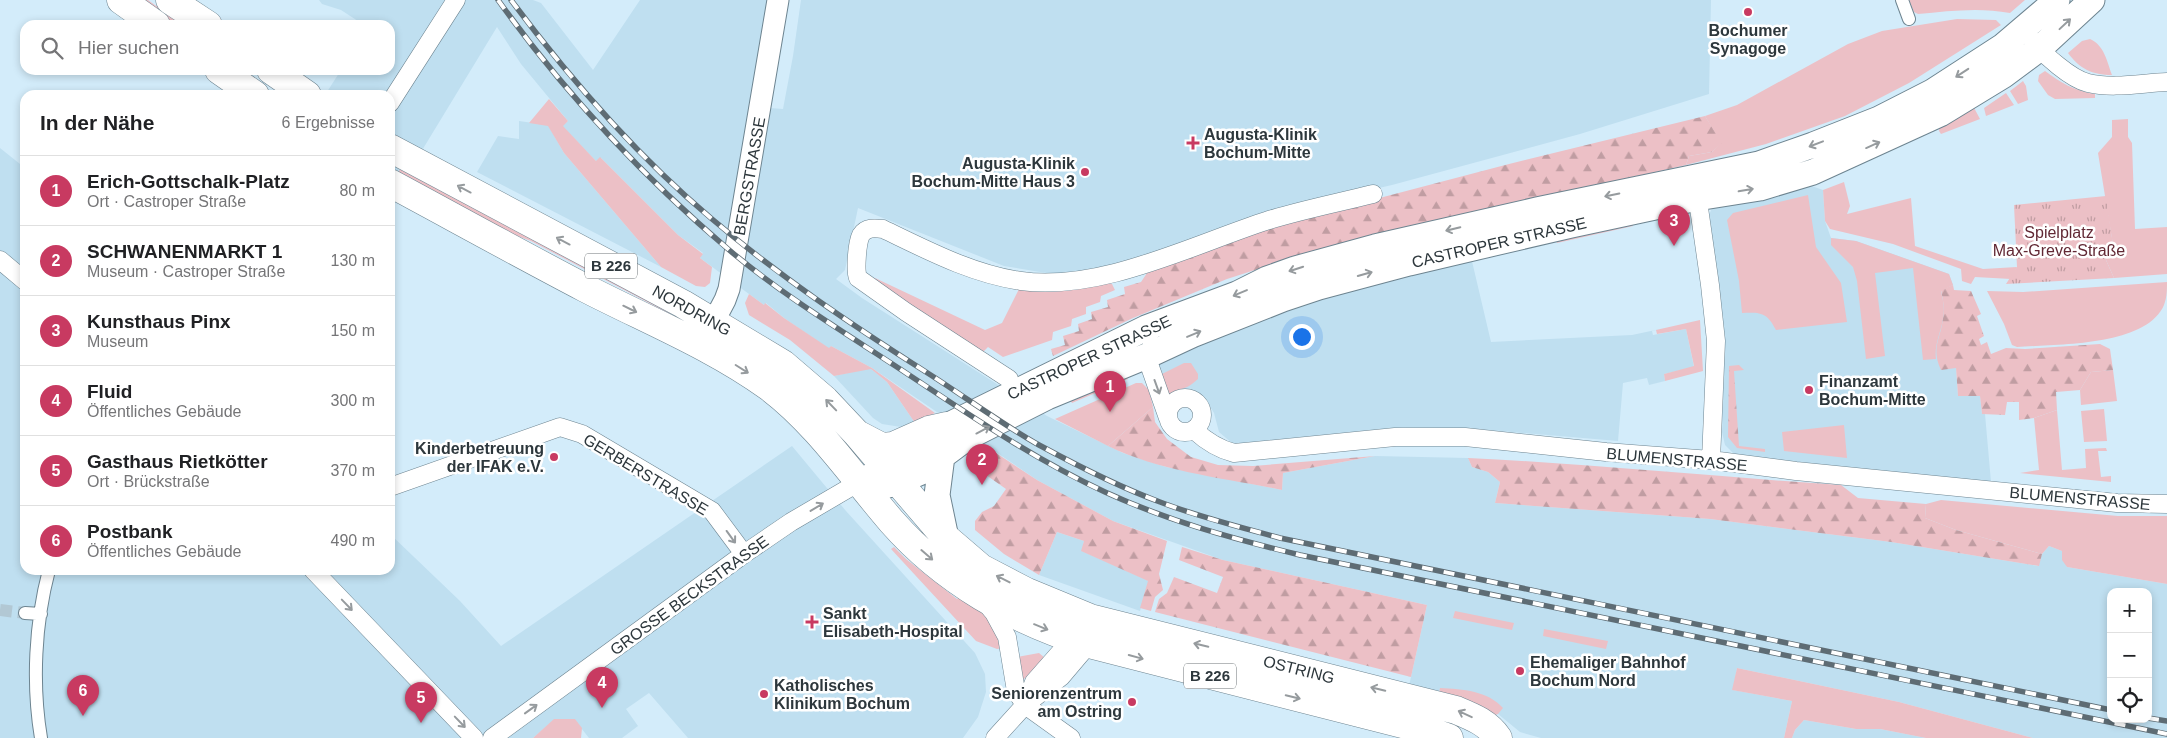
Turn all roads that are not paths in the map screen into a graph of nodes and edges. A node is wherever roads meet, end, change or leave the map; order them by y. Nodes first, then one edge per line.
1 (121, 0) edge
2 (170, 0) edge
3 (456, 0) edge
4 (778, 0) edge
5 (1902, 0) edge
6 (2057, 0) edge
7 (2092, 0) edge
8 (149, 20) edge
9 (200, 20) edge
10 (1909, 20) dead end
11 (2031, 39) junction
12 (225, 75) edge
13 (278, 75) edge
14 (2167, 82) edge
15 (242, 90) edge
16 (300, 90) edge
17 (395, 95) edge
18 (395, 151) edge
19 (395, 186) edge
20 (1696, 188) junction
21 (1373, 194) dead end
22 (0, 260) edge
23 (20, 277) edge
24 (1192, 312) junction
25 (714, 322) junction
26 (700, 345) junction
27 (1149, 355) junction
28 (1009, 379) dead end
29 (1168, 418) junction
30 (947, 426) junction
31 (1194, 430) junction
32 (858, 434) junction
33 (942, 456) junction
34 (1711, 460) junction
35 (892, 475) junction
36 (395, 485) edge
37 (857, 488) junction
38 (2167, 504) edge
39 (946, 538) junction
40 (744, 554) junction
41 (48, 575) edge
42 (318, 575) edge
43 (982, 597) junction
44 (25, 614) tunnel mouth
45 (41, 614) junction
46 (1090, 618) junction
47 (1081, 642) junction
48 (1025, 706) junction
49 (41, 738) edge
50 (474, 738) edge
51 (492, 738) edge
52 (995, 738) edge
53 (1071, 738) edge
54 (1449, 738) edge
55 (1498, 738) edge

1 - 8 main road
2 - 9 main road
3 - 17 street
4 - 25 street, BERGSTRASSE
5 - 10 street
6 - 11 main road, CASTROPER STRASSE
11 -> 7 main road, CASTROPER STRASSE
11 - 14 street
11 - 20 main road, CASTROPER STRASSE
12 - 15 main road
13 - 16 main road
25 -> 18 main road, NORDRING / B 226
19 -> 26 main road, NORDRING / B 226
20 -> 24 main road, CASTROPER STRASSE
27 -> 20 main road, CASTROPER STRASSE
20 - 34 street
21 - 28 street, CASTROPER STRASSE
22 - 23 street
24 - 27 street
24 - 30 main road, CASTROPER STRASSE
25 - 26 street, BERGSTRASSE
32 -> 25 main road, NORDRING / B 226
26 -> 37 main road, NORDRING / B 226
27 -> 29 street
33 -> 27 main road, CASTROPER STRASSE
29 - 31 street, BLUMENSTRASSE
29 - 31 street
30 - 32 main road
30 - 35 main road, CASTROPER STRASSE
31 - 34 street, BLUMENSTRASSE
32 - 35 main road, NORDRING / B 226
33 - 35 main road, CASTROPER STRASSE
33 - 39 main road
34 - 38 street, BLUMENSTRASSE
35 - 37 main road
35 - 39 main road, B 226
36 -> 40 street, GERBERSTRASSE
40 -> 37 street, GROSSE BECKSTRASSE
37 -> 43 main road, B 226
46 -> 39 main road, B 226
51 -> 40 street, GROSSE BECKSTRASSE
41 - 45 street
42 -> 50 street
43 -> 47 main road, B 226
43 - 48 street
44 - 45 street
45 - 49 street
46 - 47 street
55 -> 46 main road, OSTRING / B 226
47 - 48 street
47 -> 54 main road, OSTRING / B 226
48 - 52 street
48 - 53 street

